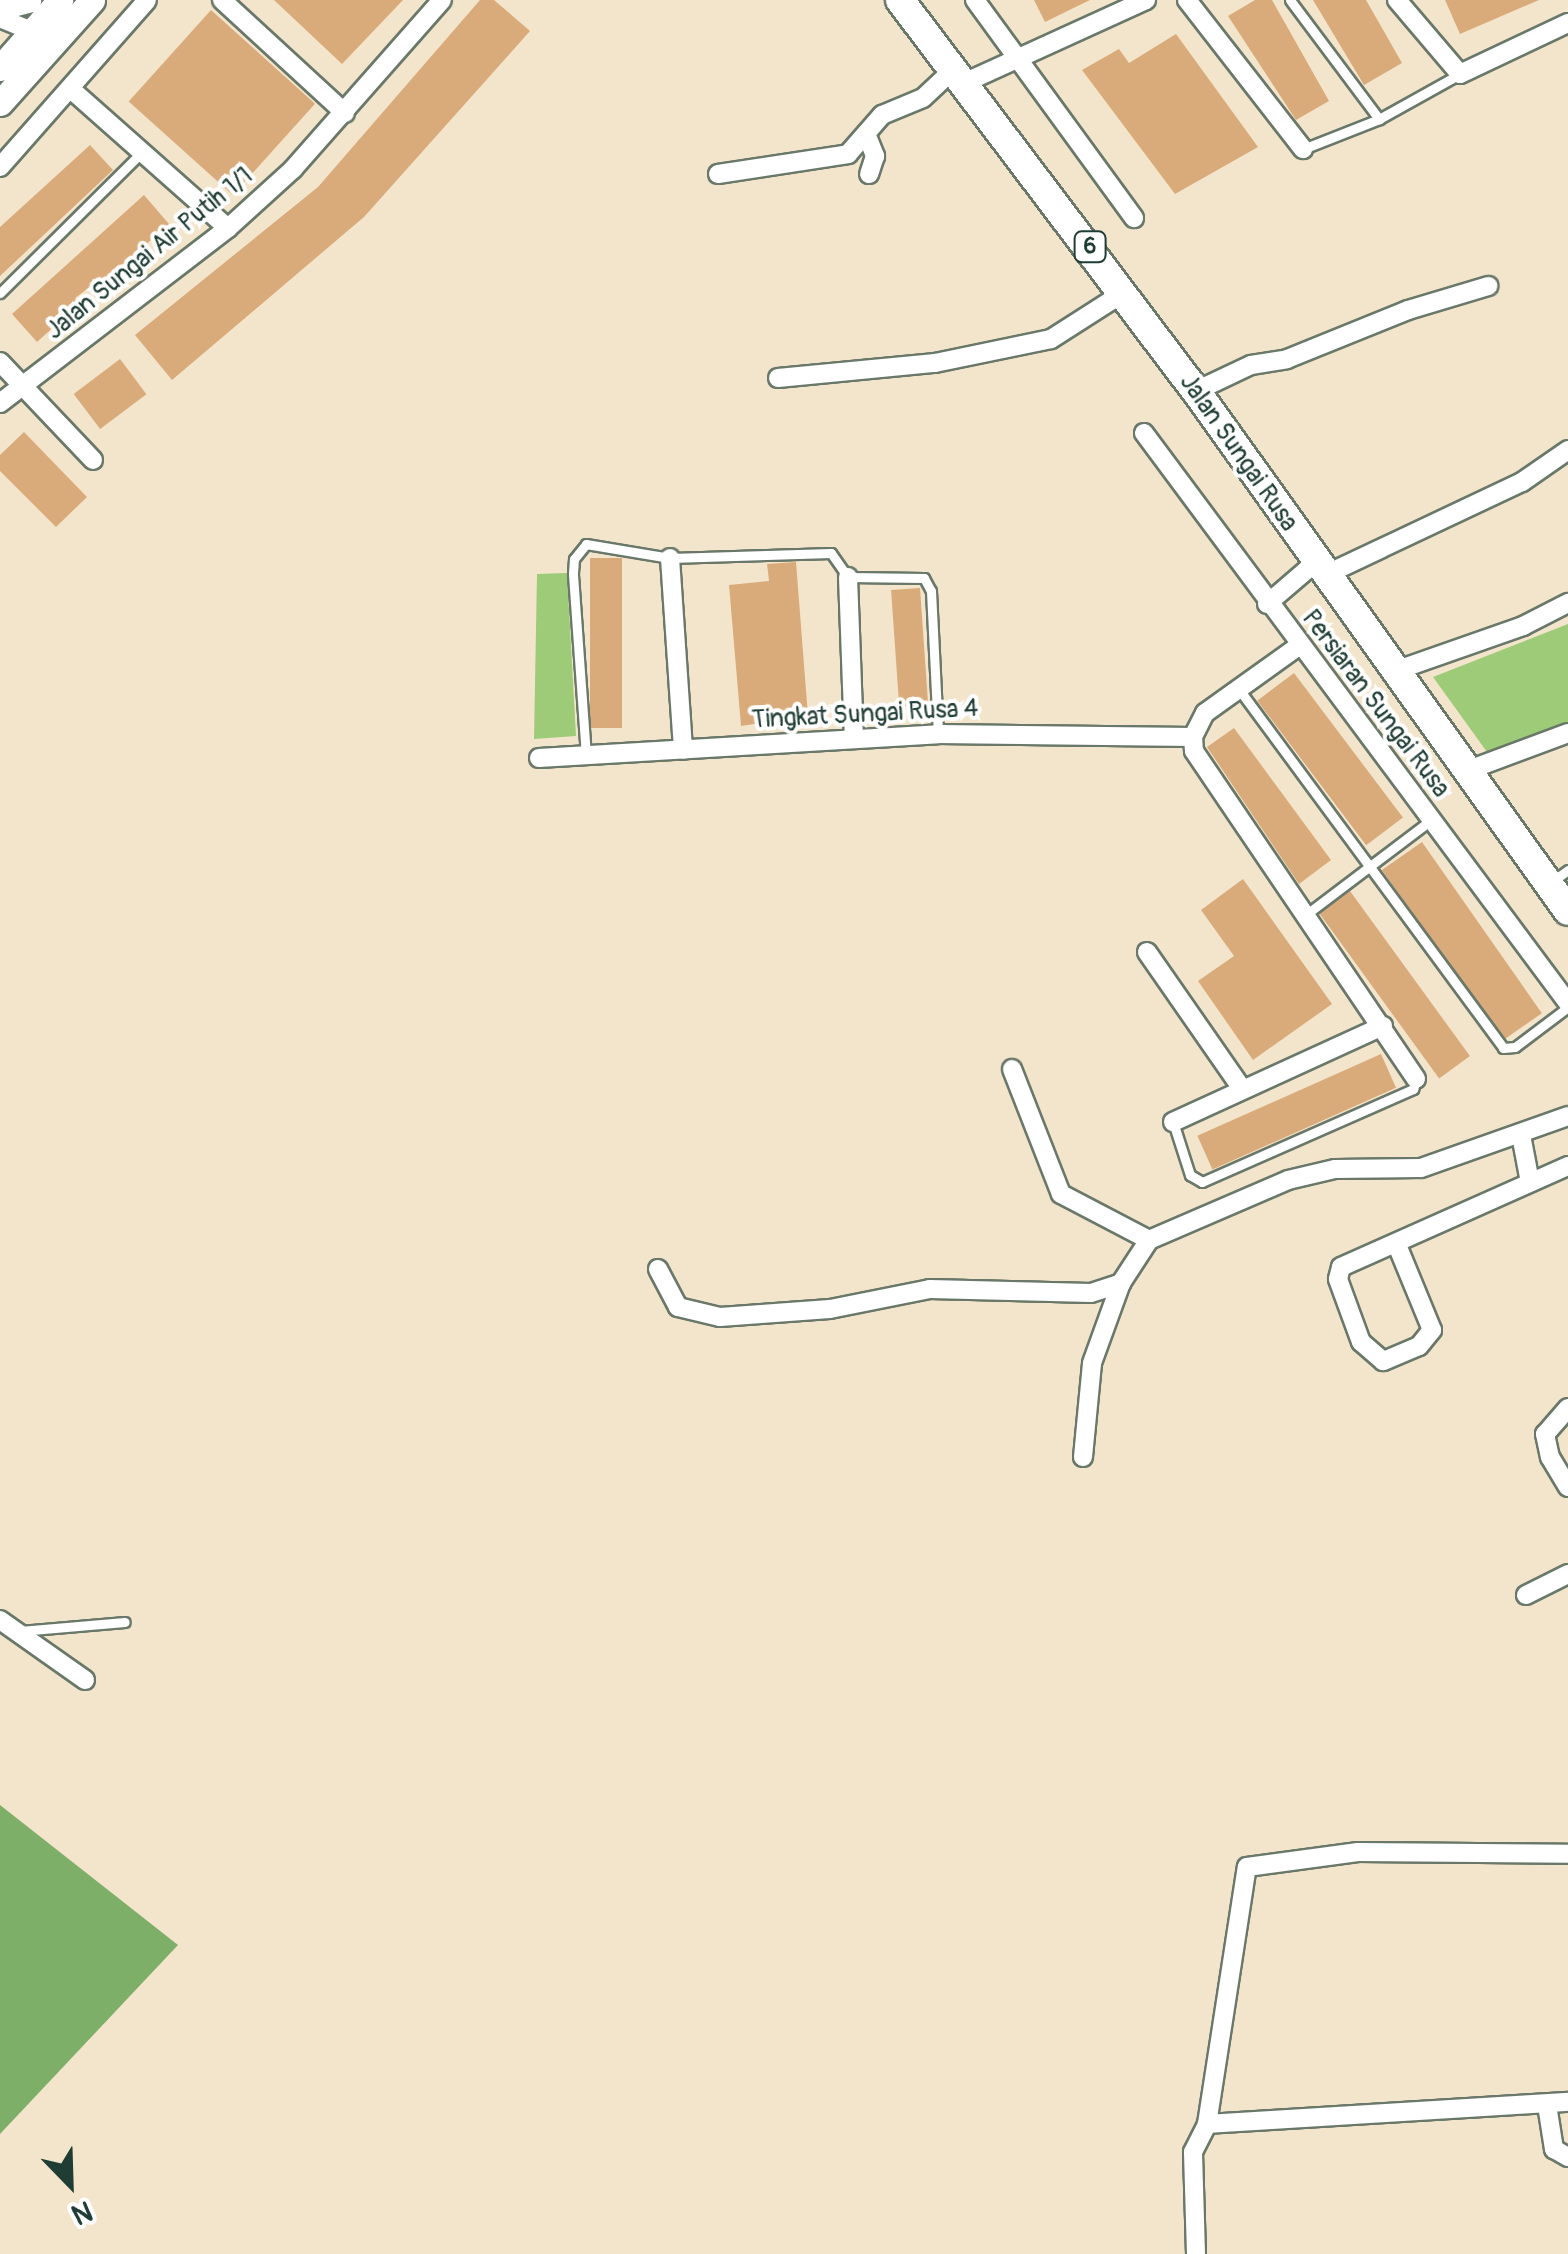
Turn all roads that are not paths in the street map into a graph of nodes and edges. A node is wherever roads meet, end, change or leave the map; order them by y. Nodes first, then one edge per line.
1 (28, 0) edge
2 (60, 0) edge
3 (92, 0) edge
4 (147, 0) edge
5 (222, 0) edge
6 (442, 0) edge
7 (900, 0) edge
8 (975, 0) edge
9 (1146, 0) edge
10 (1187, 0) edge
11 (1290, 0) edge
12 (1397, 0) edge
13 (1, 17) edge
14 (1568, 23) edge
15 (34, 30) junction
16 (56, 46) junction
17 (1020, 60) junction
18 (0, 68) edge
19 (1460, 74) junction
20 (960, 76) junction
21 (73, 90) junction
22 (0, 102) edge
23 (344, 113) junction
24 (1380, 119) junction
25 (867, 136) junction
26 (1303, 149) joint
27 (142, 152) junction
28 (0, 167) edge
29 (718, 174) dead end
30 (869, 174) dead end
31 (1134, 218) dead end
32 (228, 228) junction
33 (1488, 286) dead end
34 (0, 293) edge
35 (1123, 293) junction
36 (0, 362) edge
37 (778, 378) dead end
38 (24, 388) junction
39 (1196, 391) junction
40 (0, 403) edge
41 (1144, 433) dead end
42 (1568, 450) edge
43 (93, 460) dead end
44 (670, 558) junction
45 (1320, 568) junction
46 (848, 577) junction
47 (1568, 602) edge
48 (1267, 604) junction
49 (1300, 645) junction
50 (1392, 672) junction
51 (1238, 688) junction
52 (1568, 733) edge
53 (938, 734) junction
54 (1193, 737) junction
55 (854, 739) junction
56 (683, 750) junction
57 (586, 756) junction
58 (539, 758) dead end
59 (1466, 771) junction
60 (1431, 820) junction
61 (1370, 866) junction
62 (1558, 877) edge
63 (1568, 911) edge
64 (1308, 913) junction
65 (1147, 952) dead end
66 (1568, 1005) edge
67 (1383, 1026) junction
68 (1012, 1069) dead end
69 (1416, 1079) joint
70 (1241, 1087) junction
71 (1568, 1116) edge
72 (1173, 1122) joint
73 (1520, 1135) junction
74 (1568, 1166) edge
75 (1530, 1182) junction
76 (1150, 1240) junction
77 (1398, 1246) junction
78 (658, 1270) dead end
79 (1121, 1283) junction
80 (1568, 1408) edge
81 (1083, 1457) dead end
82 (1568, 1487) edge
83 (1568, 1574) edge
84 (1526, 1595) dead end
85 (0, 1620) edge
86 (125, 1622) dead end
87 (20, 1631) junction
88 (85, 1680) dead end
89 (1568, 1854) edge
90 (1568, 2102) edge
91 (1547, 2105) junction
92 (1207, 2124) junction
93 (1568, 2157) edge
94 (1196, 2254) edge

1 - 13 street
2 - 15 street
3 - 16 street
4 - 21 street
5 - 23 street
6 - 23 street, Jalan Sungai Air Putih 1/1
7 - 20 main road, Jalan Sungai Rusa / 6
8 - 17 street
9 - 17 street
10 - 26 street
11 - 24 lane
12 - 19 street
13 - 15 street
14 - 19 street
15 - 16 street
15 - 18 street
16 - 22 street
17 - 20 street
17 - 31 street
19 - 24 lane
20 - 25 street
20 - 35 main road, Jalan Sungai Rusa / 6
21 - 27 street
21 - 28 street
23 - 32 street, Jalan Sungai Air Putih 1/1
24 - 26 lane
25 - 29 street
25 - 30 street
27 - 32 street
27 - 34 lane
32 - 38 street, Jalan Sungai Air Putih 1/1
33 - 39 street
35 - 37 street
35 - 39 main road, Jalan Sungai Rusa / 6
36 - 38 street
38 - 40 street, Jalan Sungai Air Putih 1/1
38 - 43 street
39 - 45 main road, Jalan Sungai Rusa / 6
41 - 48 street, Persiaran Sungai Rusa
42 - 45 street
44 - 46 lane
44 - 56 street
44 - 57 lane
45 - 48 street
45 - 50 main road, Jalan Sungai Rusa / 6
46 - 53 lane
46 - 55 street
47 - 50 street
48 - 49 street, Persiaran Sungai Rusa
49 - 51 street
49 - 60 street, Persiaran Sungai Rusa
50 - 59 main road, Jalan Sungai Rusa / 6
51 - 54 street
51 - 61 lane
52 - 59 street
53 - 54 street, Tingkat Sungai Rusa 4
53 - 55 street, Tingkat Sungai Rusa 4
54 - 64 street
55 - 56 street, Tingkat Sungai Rusa 4
56 - 57 street, Tingkat Sungai Rusa 4
57 - 58 street, Tingkat Sungai Rusa 4
59 - 62 main road, Jalan Sungai Rusa / 6
60 - 61 lane
60 - 66 street, Persiaran Sungai Rusa
61 - 64 lane
61 - 66 lane
62 - 63 main road, Jalan Sungai Rusa / 6
64 - 67 street
65 - 70 street
67 - 69 street
67 - 70 street
68 - 76 street
69 - 72 lane
70 - 72 street
71 - 73 street
73 - 75 street
73 - 76 street
74 - 75 street
75 - 77 street
76 - 79 street
77 - 77 street
78 - 79 street
79 - 81 street
80 - 82 street
83 - 84 street
85 - 87 street
86 - 87 lane
87 - 88 street
89 - 92 street
90 - 91 street
91 - 92 street
91 - 93 street
92 - 94 street

